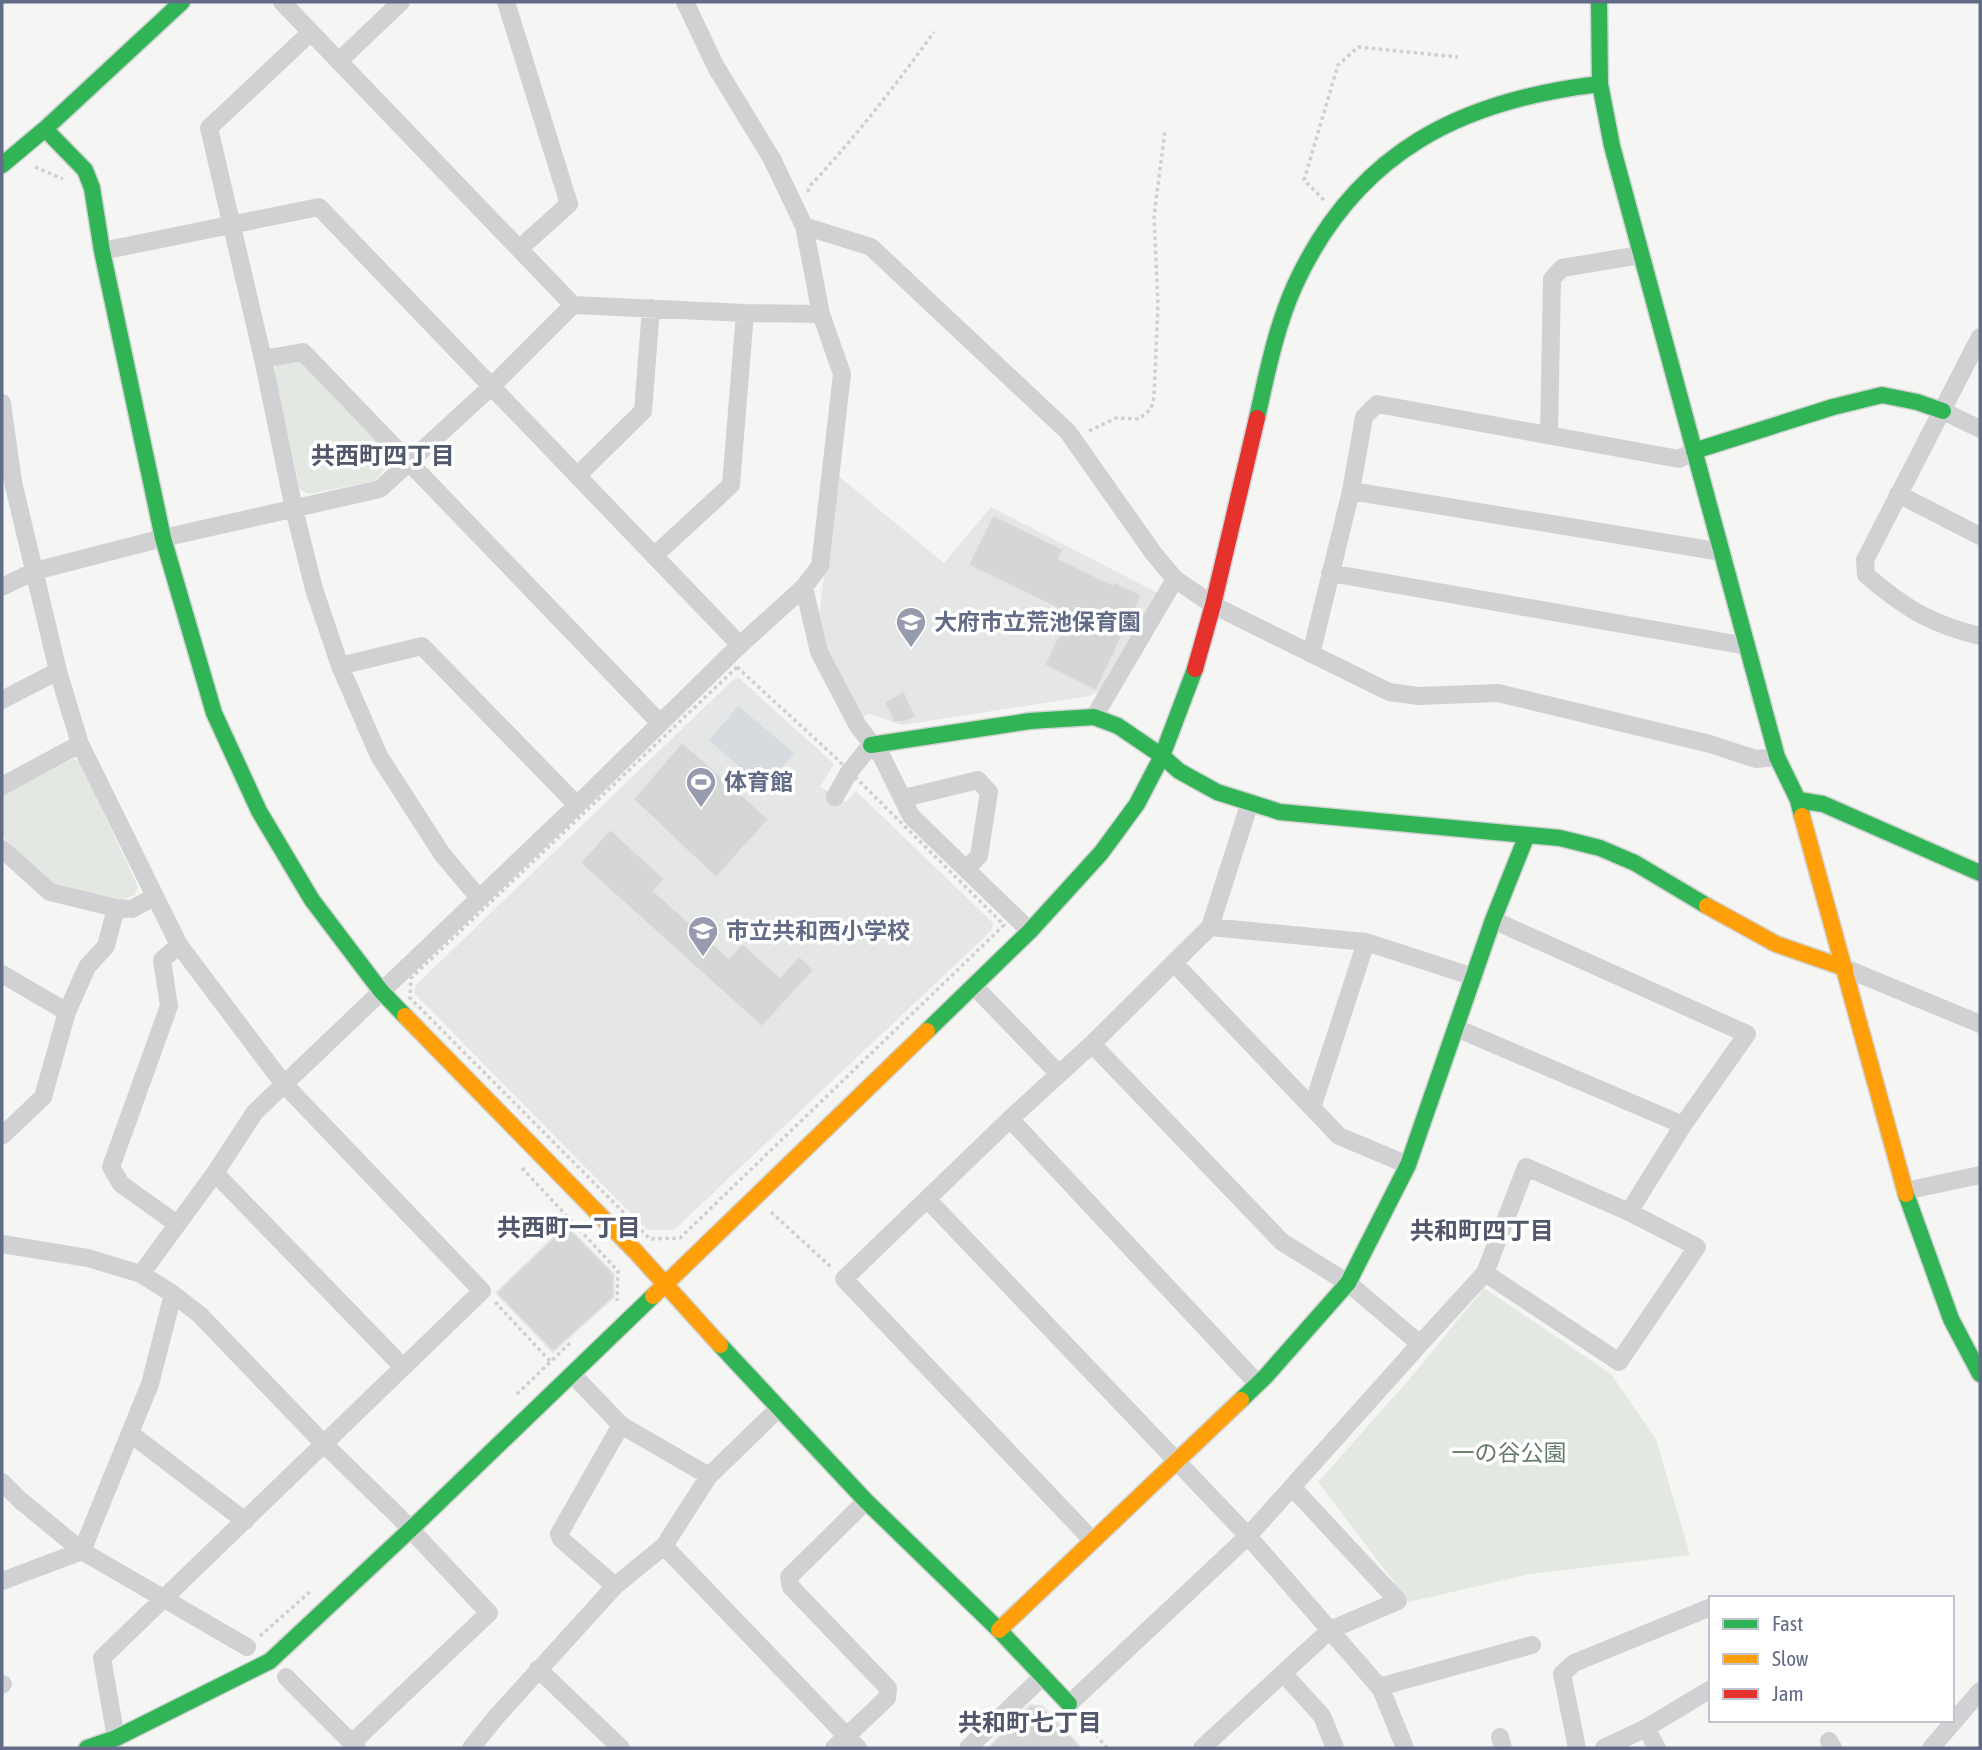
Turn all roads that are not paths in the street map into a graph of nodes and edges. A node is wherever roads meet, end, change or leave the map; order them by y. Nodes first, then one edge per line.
1 (182, 2) edge
2 (282, 2) edge
3 (401, 2) edge
4 (506, 2) edge
5 (685, 2) edge
6 (1599, 2) edge
7 (312, 32) junction
8 (339, 61) junction
9 (1600, 84) junction
10 (45, 129) junction
11 (2, 165) edge
12 (232, 225) junction
13 (804, 226) junction
14 (519, 249) junction
15 (102, 251) junction
16 (1640, 255) junction
17 (573, 305) junction
18 (651, 308) junction
19 (745, 313) junction
20 (821, 314) junction
21 (1980, 337) edge
22 (263, 359) junction
23 (492, 387) junction
24 (2, 403) edge
25 (1942, 411) junction
26 (1980, 429) edge
27 (1549, 434) junction
28 (1694, 451) junction
29 (411, 462) junction
30 (578, 475) junction
31 (8, 480) edge
32 (1351, 491) junction
33 (1898, 495) junction
34 (294, 509) junction
35 (1980, 536) edge
36 (163, 538) junction
37 (1722, 552) junction
38 (654, 556) junction
39 (35, 571) junction
40 (1330, 573) junction
41 (1175, 579) junction
42 (2, 587) edge
43 (804, 587) junction
44 (1213, 604) junction
45 (1980, 636) edge
46 (740, 645) junction
47 (1747, 646) junction
48 (1311, 654) junction
49 (340, 666) junction
50 (58, 671) junction
51 (2, 700) edge
52 (1094, 717) junction
53 (660, 723) junction
54 (80, 744) junction
55 (871, 745) junction
56 (1162, 756) junction
57 (1777, 757) junction
58 (2, 786) edge
59 (835, 797) dead end
60 (904, 797) junction
61 (1798, 800) junction
62 (1250, 802) junction
63 (577, 805) junction
64 (1527, 835) junction
65 (2, 849) edge
66 (966, 869) junction
67 (1980, 873) edge
68 (154, 897) junction
69 (479, 898) junction
70 (116, 908) junction
71 (1493, 920) junction
72 (1210, 927) junction
73 (1030, 931) junction
74 (1366, 942) junction
75 (179, 945) junction
76 (1174, 963) junction
77 (1845, 968) junction
78 (2, 974) edge
79 (1474, 977) junction
80 (974, 986) junction
81 (382, 991) junction
82 (67, 1012) junction
83 (1980, 1024) edge
84 (1455, 1028) junction
85 (1092, 1044) junction
86 (1059, 1074) junction
87 (283, 1083) junction
88 (1312, 1108) junction
89 (1010, 1119) junction
90 (1683, 1125) junction
91 (2, 1136) edge
92 (1408, 1165) junction
93 (215, 1173) junction
94 (1980, 1175) edge
95 (1905, 1191) junction
96 (927, 1199) junction
97 (1629, 1212) junction
98 (177, 1224) junction
99 (2, 1244) edge
100 (1485, 1273) junction
101 (141, 1274) junction
102 (1348, 1283) junction
103 (665, 1284) junction
104 (173, 1294) junction
105 (1420, 1344) junction
106 (403, 1367) junction
107 (572, 1374) junction
108 (1980, 1374) edge
109 (1258, 1384) junction
110 (778, 1409) junction
111 (621, 1425) junction
112 (131, 1434) junction
113 (325, 1445) junction
114 (1178, 1461) junction
115 (709, 1476) junction
116 (2, 1482) edge
117 (1292, 1487) junction
118 (866, 1501) junction
119 (244, 1521) junction
120 (411, 1529) junction
121 (1248, 1535) junction
122 (1093, 1541) junction
123 (664, 1546) junction
124 (82, 1551) junction
125 (2, 1581) edge
126 (615, 1586) junction
127 (164, 1597) junction
128 (1709, 1608) edge
129 (999, 1630) junction
130 (1330, 1630) junction
131 (1532, 1645) dead end
132 (247, 1647) road end
133 (538, 1669) junction
134 (1283, 1673) junction
135 (1043, 1676) junction
136 (286, 1677) dead end
137 (1379, 1687) junction
138 (1709, 1690) edge
139 (1980, 1691) edge
140 (1069, 1704) joint
141 (1954, 1721) edge
142 (1953, 1722) edge
143 (1646, 1728) junction
144 (117, 1743) edge
145 (846, 1744) edge
146 (355, 1746) edge
147 (88, 1748) edge
148 (471, 1748) edge
149 (621, 1748) edge
150 (968, 1748) edge
151 (1202, 1748) edge
152 (1335, 1748) edge
153 (1405, 1748) edge
154 (1577, 1748) edge
155 (1604, 1748) edge
156 (1657, 1748) edge
157 (1931, 1748) edge

1 - 10 street
2 - 7 street
3 - 8 street
4 - 14 street
5 - 13 street
6 - 9 street
7 - 8 street
7 - 12 street
8 - 14 street
9 - 16 street
9 - 44 street
10 - 11 street
10 - 15 street
12 - 15 street
12 - 22 street
12 - 23 street
13 - 20 street
13 - 41 street
14 - 17 street
15 - 36 street
16 - 27 street
16 - 28 street
17 - 18 street
17 - 23 street
18 - 19 street
18 - 30 street
19 - 20 street
19 - 38 street
20 - 43 street
21 - 25 street
22 - 29 street
22 - 34 street
23 - 29 street
23 - 30 street
24 - 31 street
25 - 26 street
25 - 28 street
25 - 33 street
27 - 28 street
27 - 32 street
28 - 37 street
29 - 34 street
29 - 53 street
30 - 38 street
31 - 39 street
32 - 37 street
32 - 40 street
33 - 35 street
33 - 45 street
34 - 36 street
34 - 49 street
36 - 39 street
36 - 81 street
37 - 47 street
38 - 46 street
39 - 42 street
39 - 50 street
40 - 47 street
40 - 48 street
41 - 44 street
41 - 52 street
43 - 46 street
43 - 55 street
44 - 48 street
44 - 56 street
46 - 53 street
47 - 57 street
48 - 57 street
49 - 63 street
49 - 69 street
50 - 51 street
50 - 54 street
52 - 55 street
52 - 56 street
53 - 63 street
54 - 58 street
54 - 68 street
55 - 59 street
55 - 60 street
56 - 62 street
56 - 73 street
57 - 61 street
60 - 66 street
60 - 66 street
61 - 67 street
61 - 77 street
62 - 64 street
62 - 72 street
63 - 69 street
64 - 71 street
64 - 77 street
65 - 70 street
66 - 73 street
68 - 70 street
68 - 75 street
69 - 81 street
70 - 82 street
71 - 79 street
71 - 90 street
72 - 74 street
72 - 76 street
73 - 80 street
74 - 79 street
74 - 88 street
75 - 87 street
75 - 98 street
76 - 85 street
76 - 88 street
77 - 83 street
77 - 95 street
78 - 82 street
79 - 84 street
80 - 86 street
80 - 103 street
81 - 87 street
81 - 103 street
82 - 91 street
84 - 90 street
84 - 92 street
85 - 86 street
85 - 102 street
86 - 89 street
87 - 93 street
87 - 106 street
88 - 92 street
89 - 96 street
89 - 109 street
90 - 97 street
92 - 102 street
93 - 98 street
93 - 106 street
94 - 95 street
95 - 108 street
96 - 114 street
96 - 122 street
97 - 100 street
97 - 100 street
98 - 101 street
99 - 101 street
100 - 105 street
101 - 104 street
102 - 105 street
102 - 109 street
103 - 107 street
103 - 110 street
104 - 112 street
104 - 113 street
105 - 117 street
106 - 113 street
107 - 111 street
107 - 120 street
109 - 114 street
110 - 115 street
110 - 118 street
111 - 115 street
111 - 126 street
112 - 119 street
112 - 124 street
113 - 119 street
113 - 120 street
114 - 121 street
114 - 122 street
115 - 123 street
116 - 124 street
117 - 121 street
117 - 130 street
118 - 129 street
118 - 145 street
119 - 127 street
120 - 144 street
120 - 146 street
121 - 130 street
121 - 140 street
122 - 129 street
123 - 126 street
123 - 145 street
124 - 125 street
124 - 127 street
126 - 133 street
127 - 132 street
127 - 144 street
128 - 154 street
129 - 135 street
130 - 134 street
130 - 137 street
131 - 137 street
133 - 148 street
133 - 149 street
134 - 151 street
134 - 152 street
135 - 140 street
135 - 150 street
136 - 146 street
137 - 153 street
138 - 143 street
139 - 141 street
142 - 157 street
143 - 155 street
143 - 156 street
144 - 147 street

